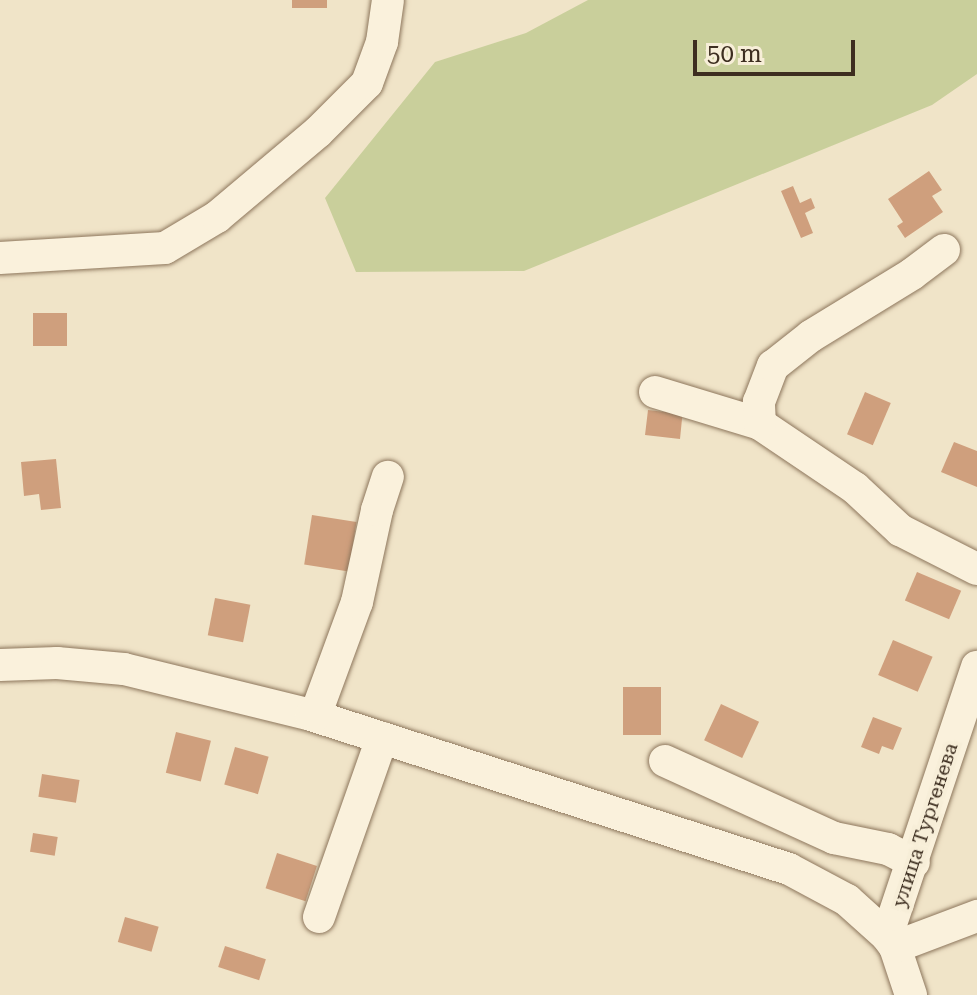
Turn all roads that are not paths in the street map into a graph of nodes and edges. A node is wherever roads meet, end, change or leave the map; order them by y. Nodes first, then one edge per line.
1 (388, 0) edge
2 (944, 250) dead end
3 (0, 258) edge
4 (655, 392) dead end
5 (760, 424) junction
6 (388, 477) dead end
7 (977, 569) edge
8 (0, 665) edge
9 (977, 667) edge
10 (315, 716) junction
11 (382, 738) junction
12 (665, 761) dead end
13 (914, 862) junction
14 (977, 916) edge
15 (319, 917) dead end
16 (891, 942) junction
17 (911, 995) edge

1 - 3 street
2 - 5 street
4 - 5 street
5 - 7 street
6 - 10 street
8 - 10 street
9 - 13 street, улица Тургенева
10 - 11 street
11 - 15 street
11 - 16 street
12 - 13 street
13 - 16 street, улица Тургенева
14 - 16 street
16 - 17 street

